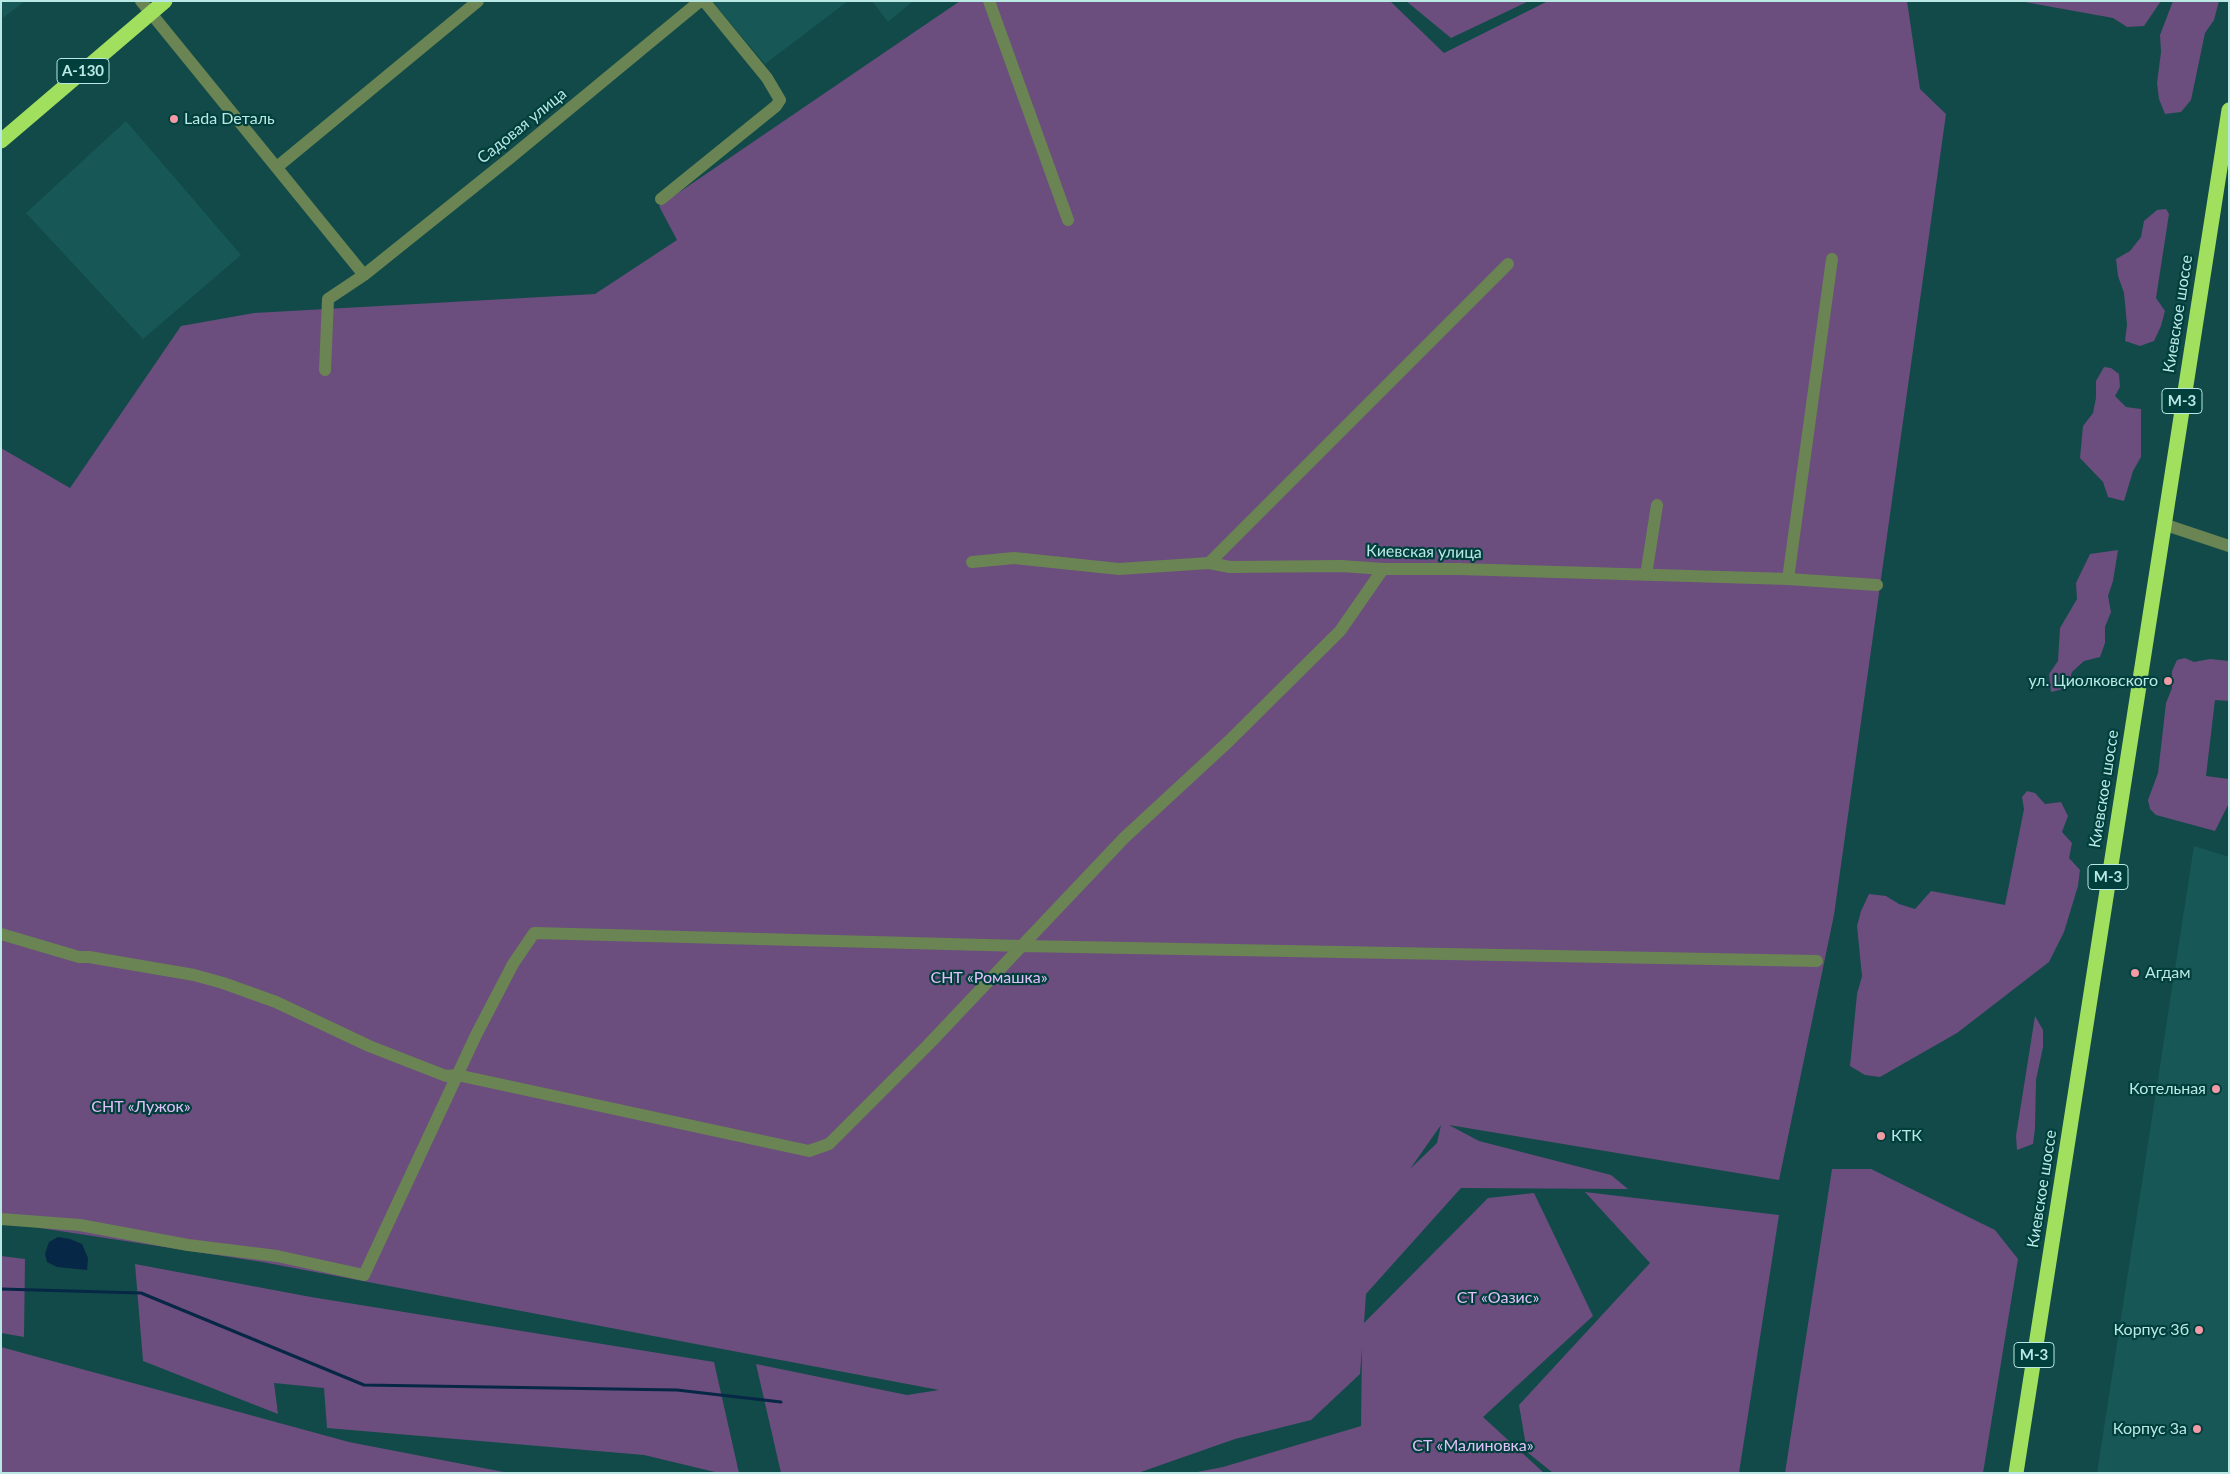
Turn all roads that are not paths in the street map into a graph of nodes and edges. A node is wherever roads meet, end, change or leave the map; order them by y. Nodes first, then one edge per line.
1 (140, 1) edge
2 (166, 1) edge
3 (478, 1) edge
4 (700, 1) edge
5 (704, 1) edge
6 (989, 1) edge
7 (150, 14) junction
8 (2229, 110) edge
9 (1, 141) edge
10 (277, 166) junction
11 (661, 198) dead end
12 (1068, 220) dead end
13 (1832, 259) dead end
14 (1508, 264) dead end
15 (364, 275) junction
16 (325, 370) dead end
17 (1657, 505) dead end
18 (2163, 524) junction
19 (2229, 546) edge
20 (972, 562) dead end
21 (1209, 564) junction
22 (1383, 569) junction
23 (1646, 574) junction
24 (1788, 579) junction
25 (1877, 585) dead end
26 (1, 934) edge
27 (1023, 946) junction
28 (1817, 961) dead end
29 (457, 1075) junction
30 (1, 1219) edge
31 (2016, 1473) edge

1 - 7 street
2 - 7 highway, А-130
3 - 10 street
4 - 15 street, Садовая улица
5 - 11 street
6 - 12 street
7 - 9 highway, А-130
7 - 10 street
8 - 18 highway, Киевское шоссе / М-3
10 - 15 street
13 - 24 street
14 - 21 street
15 - 16 street, Садовая улица
17 - 23 street
18 - 19 street
18 - 31 highway, Киевское шоссе / М-3
20 - 21 street, Киевская улица
21 - 22 street, Киевская улица
22 - 23 street, Киевская улица
22 - 27 street
23 - 24 street, Киевская улица
24 - 25 street, Киевская улица
26 - 29 street
27 - 28 street
27 - 29 street
27 - 29 street
29 - 30 street

